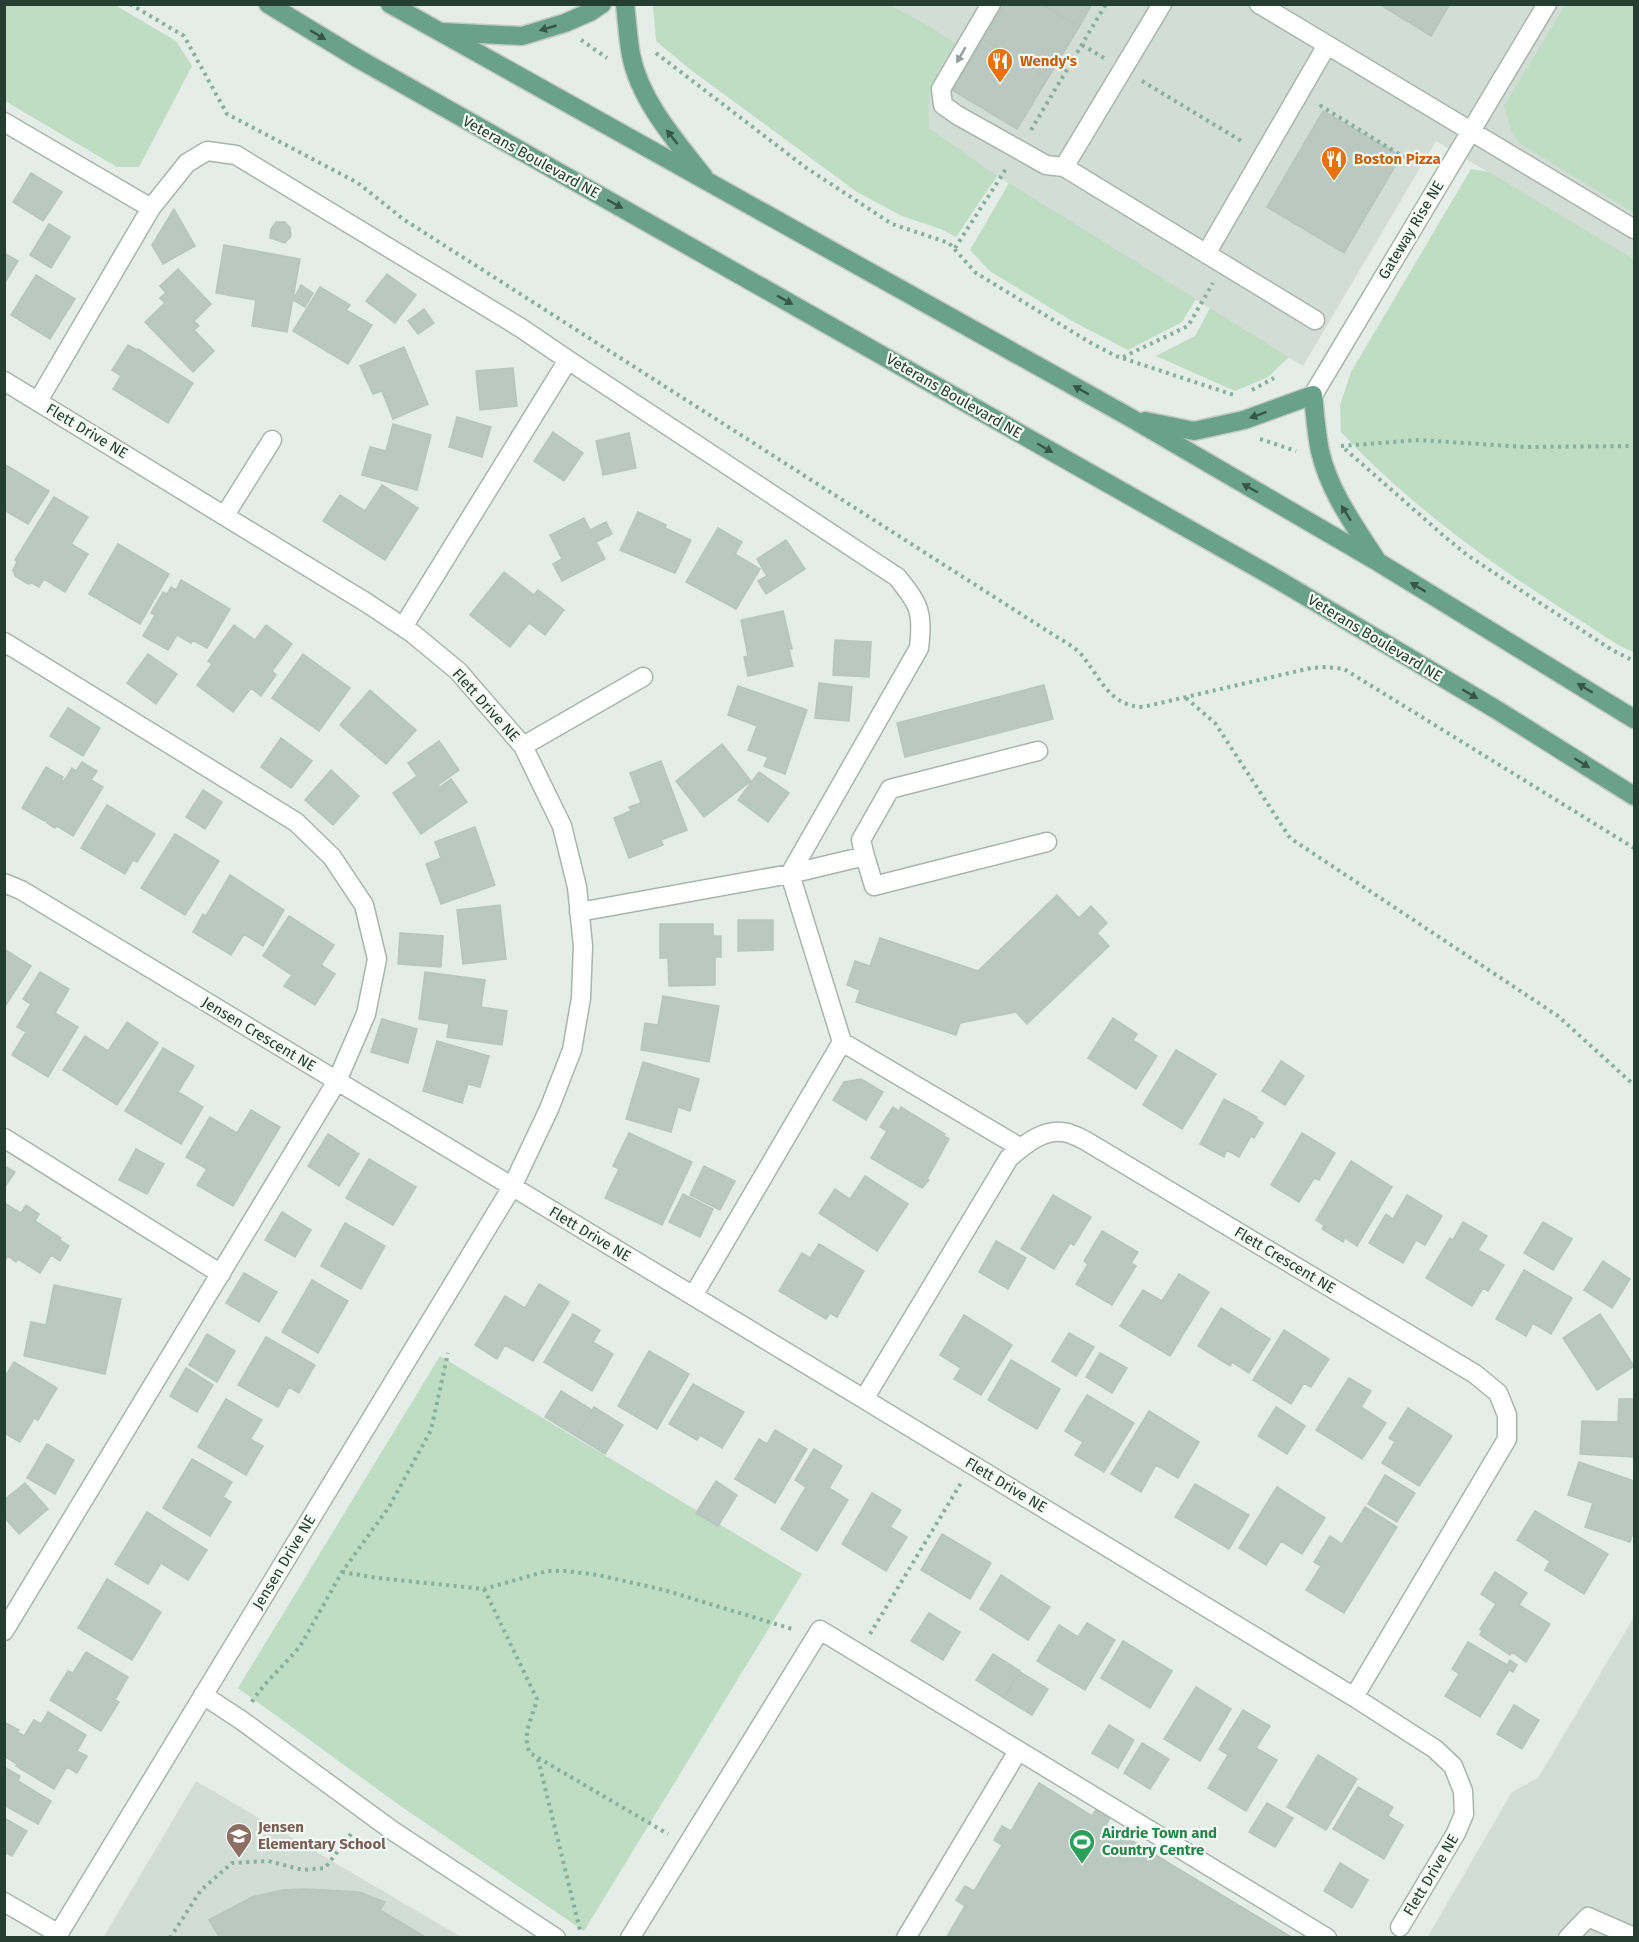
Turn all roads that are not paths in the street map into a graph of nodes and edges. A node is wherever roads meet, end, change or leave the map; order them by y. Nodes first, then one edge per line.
1 (268, 4) edge
2 (390, 4) edge
3 (602, 4) edge
4 (625, 4) edge
5 (991, 4) edge
6 (1162, 4) edge
7 (1258, 4) edge
8 (1547, 4) edge
9 (437, 32) junction
10 (1327, 45) junction
11 (4, 122) edge
12 (1471, 131) junction
13 (1064, 167) junction
14 (709, 183) junction
15 (150, 208) junction
16 (1635, 229) edge
17 (1206, 254) junction
18 (1315, 320) dead end
19 (568, 360) junction
20 (4, 381) edge
21 (1313, 395) junction
22 (38, 402) junction
23 (1131, 418) junction
24 (272, 440) dead end
25 (225, 515) junction
26 (1378, 562) junction
27 (403, 627) junction
28 (4, 642) edge
29 (643, 677) dead end
30 (1635, 719) edge
31 (523, 746) junction
32 (1038, 751) dead end
33 (1635, 796) edge
34 (1047, 842) dead end
35 (865, 856) junction
36 (790, 874) junction
37 (4, 883) edge
38 (579, 912) junction
39 (842, 1042) junction
40 (337, 1082) junction
41 (4, 1138) edge
42 (1020, 1148) junction
43 (512, 1187) junction
44 (220, 1274) junction
45 (693, 1296) junction
46 (864, 1399) junction
47 (4, 1631) edge
48 (203, 1695) junction
49 (1354, 1696) junction
50 (1018, 1751) junction
51 (4, 1902) edge
52 (1400, 1928) dead end
53 (57, 1936) edge
54 (1635, 1937) edge
55 (556, 1938) edge
56 (630, 1938) edge
57 (906, 1938) edge
58 (1327, 1938) edge
59 (1568, 1938) edge

1 -> 33 main road, Veterans Boulevard NE
2 - 9 main road
3 -> 9 main road
14 -> 4 main road
5 -> 13 street
6 - 13 street
7 - 10 street
8 - 12 street, Gateway Rise NE
9 - 14 main road
10 - 12 street
10 - 17 street
11 - 15 street
12 - 16 street
12 - 21 street, Gateway Rise NE
13 - 17 street
23 -> 14 main road
15 - 19 street
15 - 22 street
17 - 18 street
19 - 27 street
19 - 36 street
20 - 22 street, Flett Drive NE
21 -> 23 main road
26 -> 21 main road
22 - 25 street, Flett Drive NE
26 -> 23 main road
24 - 25 street
25 - 27 street, Flett Drive NE
30 -> 26 main road
27 - 31 street, Flett Drive NE
28 - 40 street
29 - 31 street
31 - 38 street, Flett Drive NE
32 - 35 street
34 - 35 street
35 - 36 street
36 - 38 street
36 - 39 street
37 - 40 street, Jensen Crescent NE
38 - 43 street, Flett Drive NE
39 - 42 street
39 - 45 street
40 - 43 street, Jensen Crescent NE
40 - 44 street
41 - 44 street
42 - 46 street, Flett Crescent NE
42 - 49 street, Flett Crescent NE
43 - 45 street, Flett Drive NE
43 - 48 street, Jensen Drive NE
44 - 47 street
45 - 46 street, Flett Drive NE
46 - 49 street, Flett Drive NE
48 - 53 street, Jensen Drive NE
48 - 55 street
49 - 52 street, Flett Drive NE
50 - 56 street
50 - 57 street
50 - 58 street
51 - 53 street
54 - 59 street

